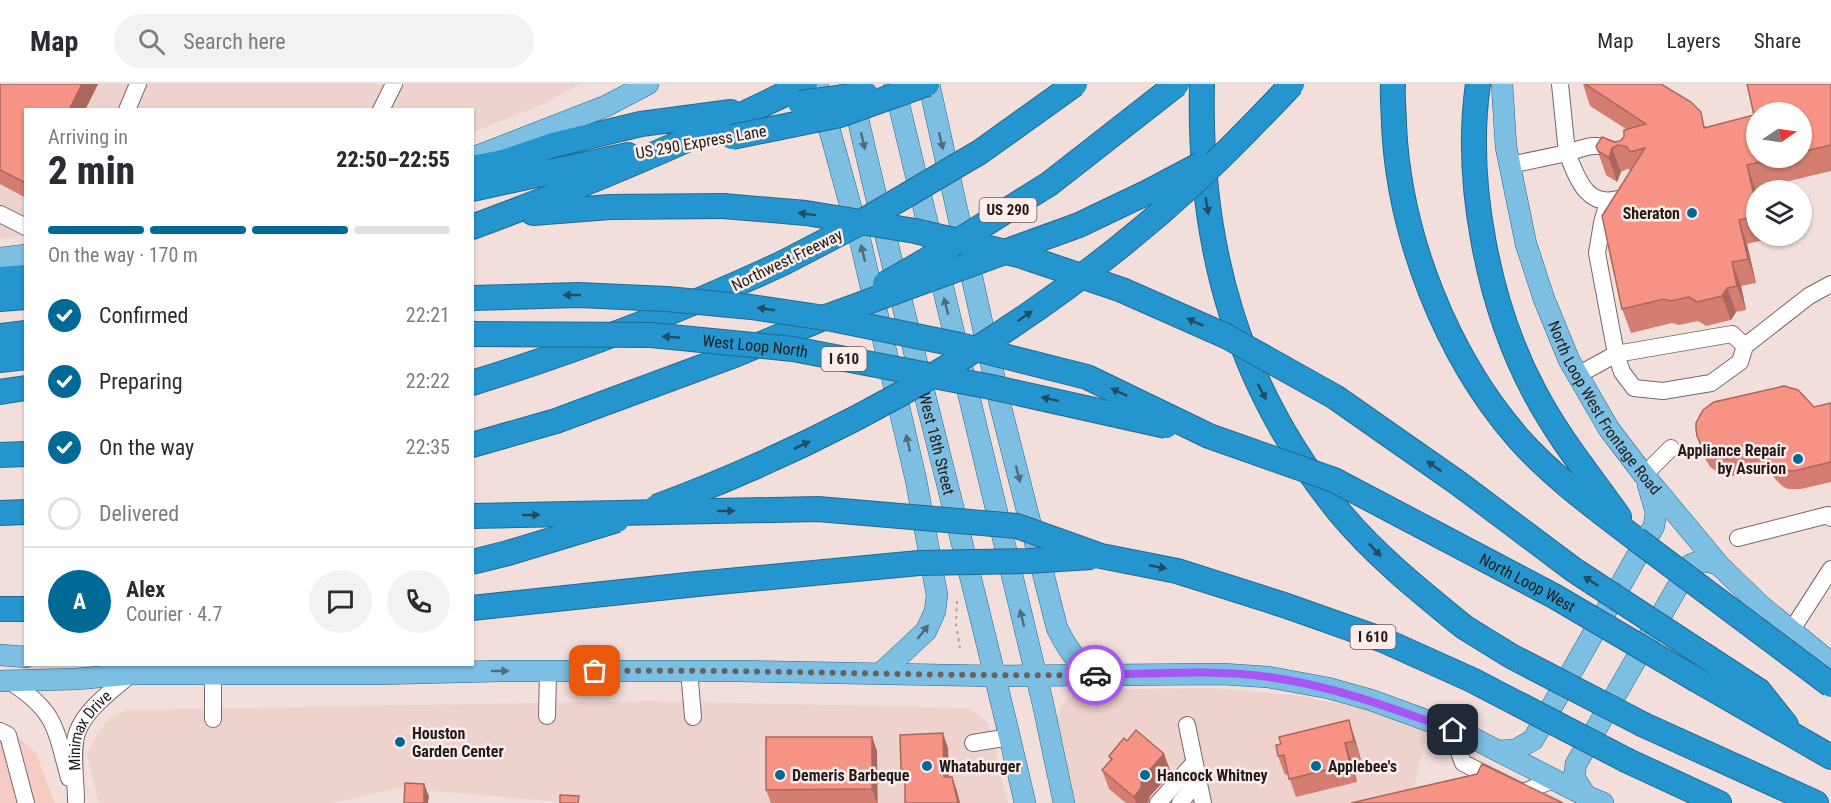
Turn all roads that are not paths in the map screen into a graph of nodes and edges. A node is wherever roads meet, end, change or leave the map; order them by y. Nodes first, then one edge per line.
1 (138, 84) edge
2 (394, 84) edge
3 (648, 84) edge
4 (805, 84) edge
5 (817, 84) edge
6 (850, 84) edge
7 (1075, 84) edge
8 (1177, 84) edge
9 (1202, 84) edge
10 (1292, 84) edge
11 (1307, 84) edge
12 (1393, 84) edge
13 (1478, 84) edge
14 (1502, 84) edge
15 (1560, 84) edge
16 (915, 85) edge
17 (128, 108) edge
18 (382, 108) edge
19 (1567, 153) junction
20 (1623, 156) edge
21 (474, 157) edge
22 (1510, 165) junction
23 (474, 168) edge
24 (1628, 187) edge
25 (474, 189) edge
26 (1608, 202) junction
27 (0, 214) edge
28 (474, 221) edge
29 (24, 226) edge
30 (474, 226) edge
31 (24, 255) edge
32 (0, 258) edge
33 (24, 277) edge
34 (0, 279) edge
35 (1831, 284) edge
36 (24, 297) edge
37 (474, 298) edge
38 (0, 299) edge
39 (826, 317) junction
40 (24, 333) edge
41 (474, 334) edge
42 (0, 336) edge
43 (1745, 346) junction
44 (1616, 354) junction
45 (24, 357) edge
46 (0, 360) edge
47 (1578, 375) junction
48 (474, 382) edge
49 (24, 388) edge
50 (0, 392) edge
51 (1209, 436) junction
52 (474, 444) edge
53 (1671, 448) dead end
54 (24, 454) edge
55 (0, 455) edge
56 (1644, 475) junction
57 (24, 512) edge
58 (0, 513) edge
59 (474, 516) edge
60 (1831, 518) edge
61 (1738, 537) dead end
62 (1636, 539) junction
63 (1101, 556) junction
64 (474, 561) edge
65 (1719, 565) junction
66 (1831, 569) edge
67 (474, 608) edge
68 (0, 609) edge
69 (24, 609) edge
70 (1791, 631) junction
71 (0, 655) edge
72 (24, 657) edge
73 (1831, 663) edge
74 (89, 666) edge
75 (689, 670) junction
76 (548, 672) junction
77 (881, 673) junction
78 (131, 674) junction
79 (213, 674) junction
80 (105, 675) junction
81 (1035, 675) junction
82 (1091, 675) junction
83 (996, 676) junction
84 (4, 681) edge
85 (1831, 685) edge
86 (547, 716) dead end
87 (693, 717) dead end
88 (213, 719) dead end
89 (1187, 725) dead end
90 (1453, 730) junction
91 (0, 731) edge
92 (1795, 736) junction
93 (1010, 737) junction
94 (973, 743) dead end
95 (1498, 751) junction
96 (1831, 757) edge
97 (1553, 780) junction
98 (1199, 790) edge
99 (1594, 800) edge
100 (76, 802) edge
101 (26, 803) edge
102 (1025, 803) edge
103 (1064, 803) edge
104 (1158, 803) edge
105 (1168, 803) edge
106 (1180, 803) edge
107 (1719, 803) edge
108 (1816, 803) edge

1 - 17 street
2 - 18 street
3 - 21 main road
4 - 30 highway
77 -> 5 main road
6 -> 83 main road, West 18th Street
7 - 48 highway, Northwest Freeway, bridge
8 - 39 highway, US 290, bridge
9 -> 108 highway, bridge
64 -> 10 highway, bridge
11 - 39 highway, bridge
12 - 62 highway
13 - 62 highway
14 - 22 main road, North Loop West Frontage Road
15 - 19 street
16 - 23 highway, bridge
16 - 25 highway, US 290 Express Lane, bridge
81 -> 16 main road
16 -> 82 main road
19 - 20 street
19 - 22 street
19 - 26 street
22 - 47 main road, North Loop West Frontage Road
24 - 26 street
26 - 44 street
27 - 29 street
92 -> 28 highway, bridge
31 - 32 main road
33 - 34 highway
35 - 43 street
36 - 38 highway
51 -> 37 highway, bridge
39 - 52 highway, US 290
40 - 42 highway
51 -> 41 highway, West Loop North / I 610, bridge
43 - 44 street
43 - 44 street
44 - 47 street
45 - 46 highway
47 - 56 main road, North Loop West Frontage Road
49 - 50 highway
51 - 92 highway, North Loop West / I 610, bridge
53 - 56 street
54 - 55 highway
56 - 65 main road, North Loop West Frontage Road
56 - 95 main road
57 - 58 highway
59 -> 63 highway, I 610, bridge
60 - 61 street
62 - 85 highway, bridge
63 - 67 highway, bridge
63 -> 107 highway, I 610, bridge
65 - 70 main road, North Loop West Frontage Road
65 - 99 main road
66 - 70 street
68 - 69 highway
70 - 73 main road, North Loop West Frontage Road
71 - 72 main road
74 - 80 main road
75 - 76 main road
75 - 77 main road
75 - 87 street
79 -> 76 main road
76 - 86 street
77 - 83 main road
78 - 79 main road
78 - 80 main road
78 - 100 street, Minimax Drive
79 - 88 street
80 - 84 main road
81 - 82 main road
81 - 83 main road
81 - 103 main road
82 - 90 main road
83 - 93 main road, West 18th Street
84 - 100 street, Minimax Drive
89 - 98 street
90 - 95 main road
90 - 97 street
91 - 101 street
92 - 96 highway, North Loop West / I 610
93 - 94 street
93 - 102 main road, West 18th Street
95 - 97 main road
97 - 99 main road
98 - 104 street
98 - 105 street
98 - 106 street

